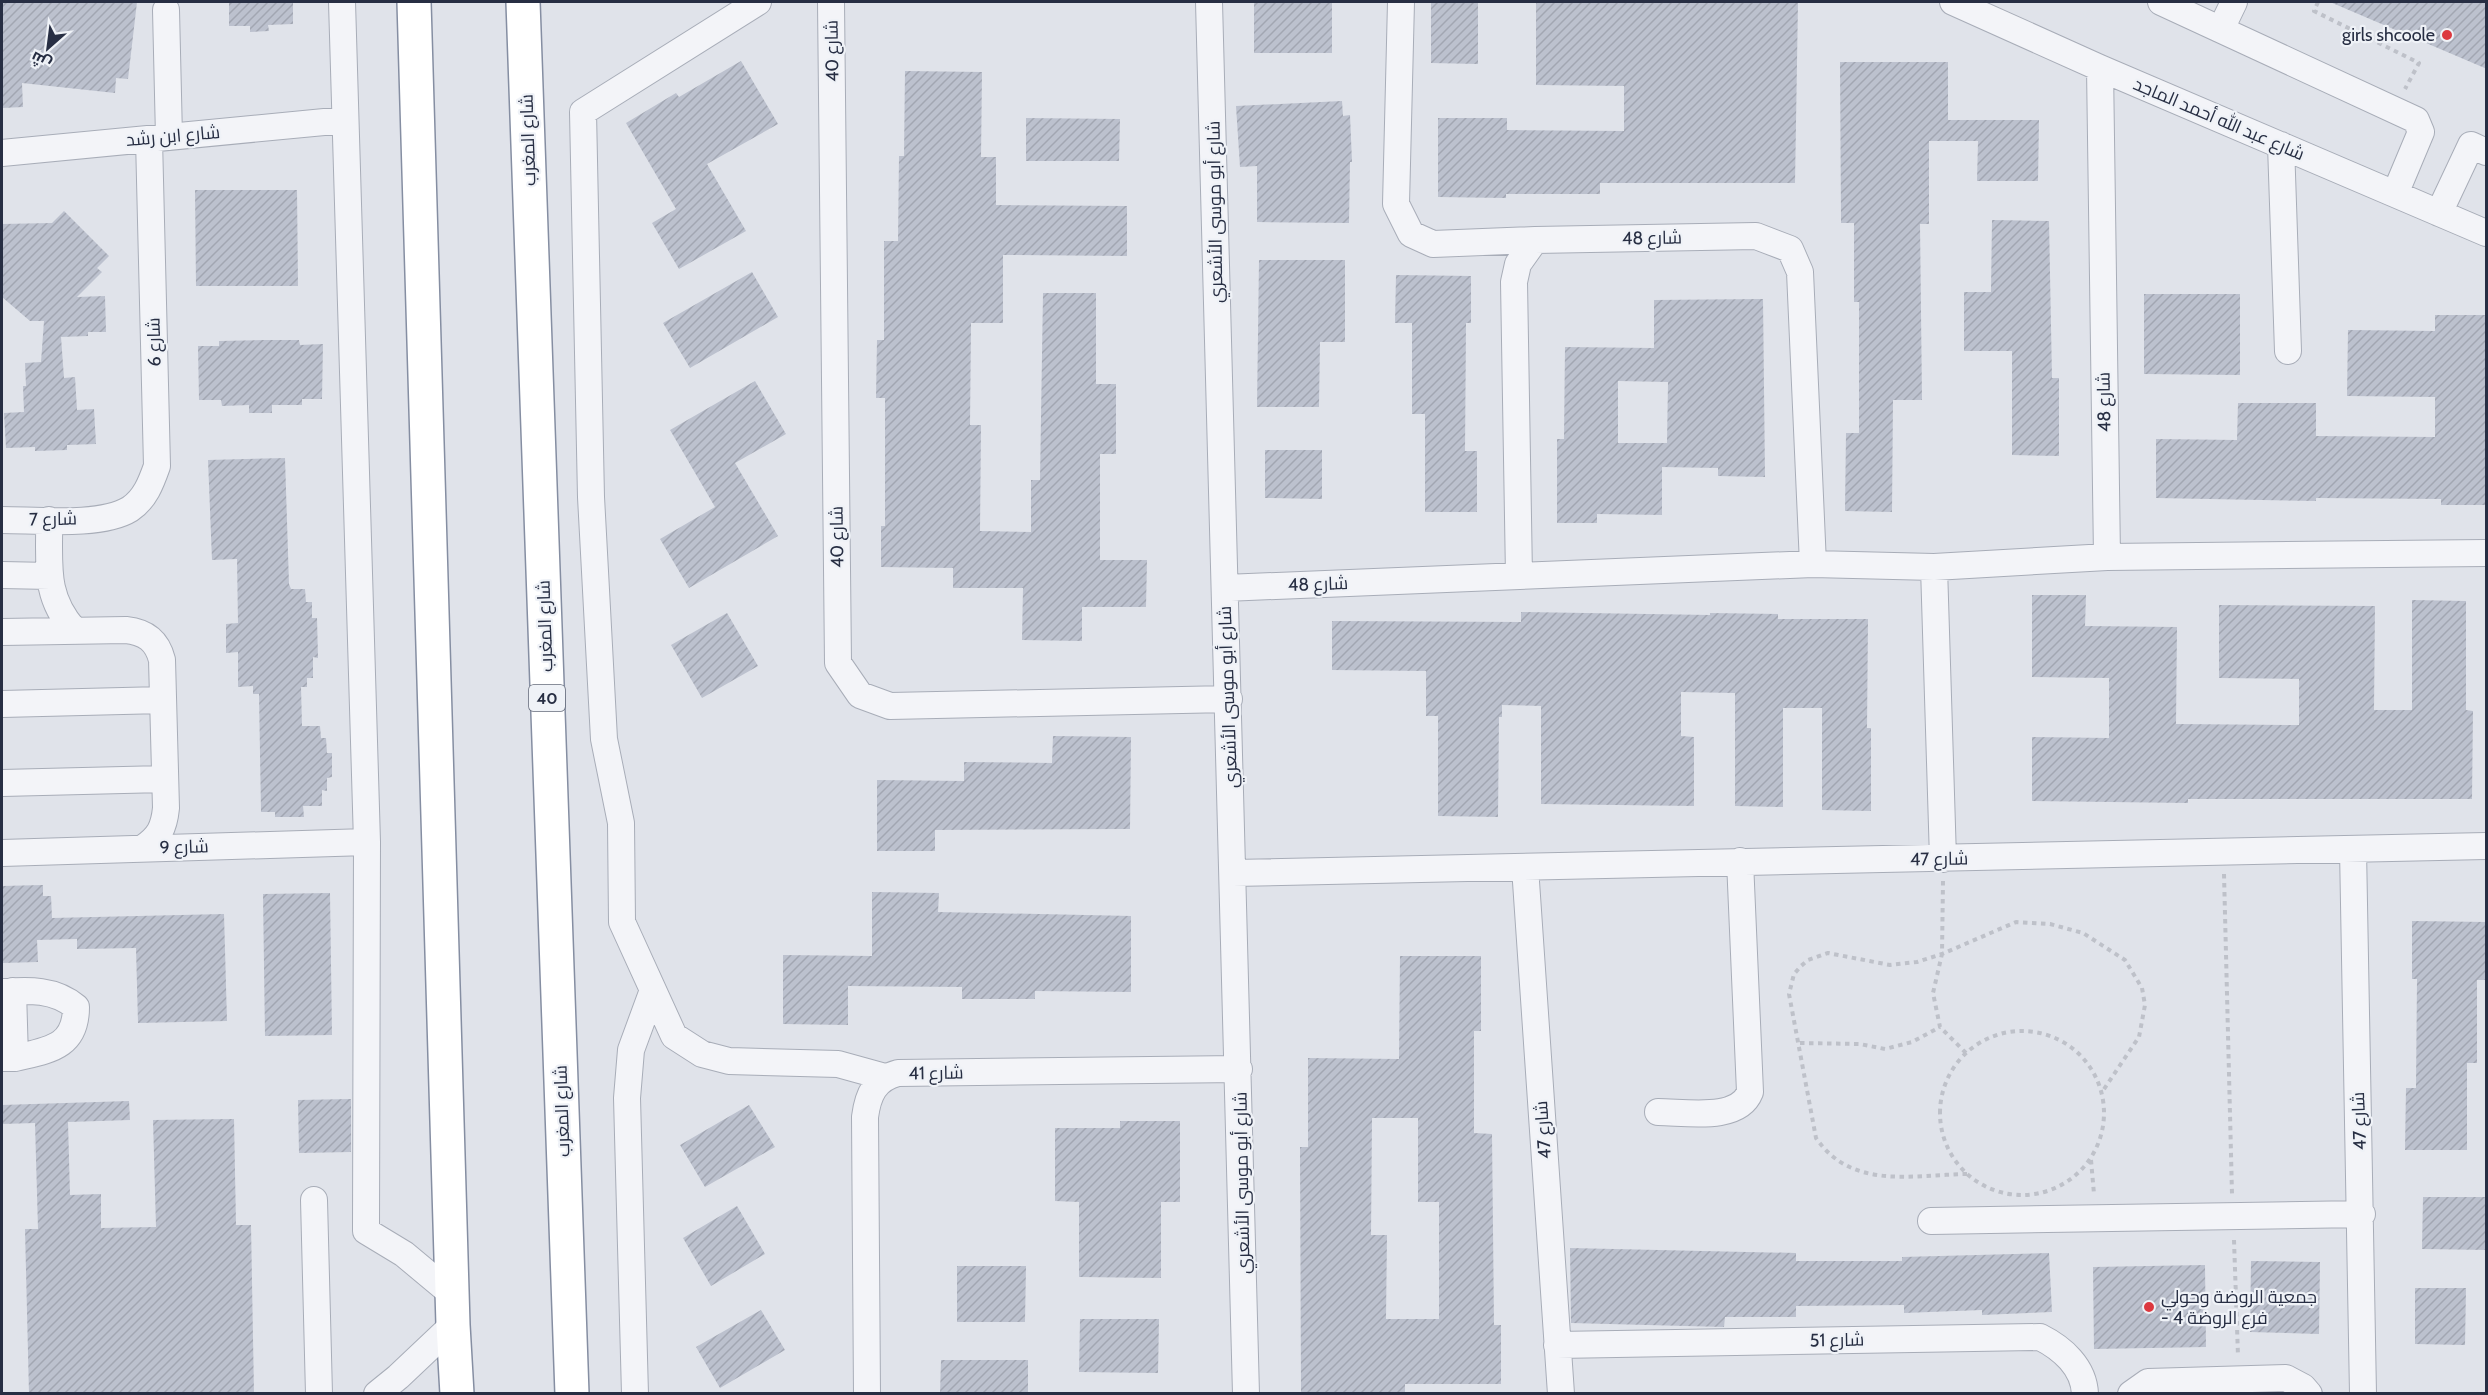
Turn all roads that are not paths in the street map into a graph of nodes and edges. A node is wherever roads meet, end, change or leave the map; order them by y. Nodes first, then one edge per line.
1 (342, 2) edge
2 (414, 2) edge
3 (524, 2) edge
4 (758, 2) edge
5 (831, 2) edge
6 (1209, 2) edge
7 (1401, 2) edge
8 (1953, 2) edge
9 (2162, 2) edge
10 (2234, 2) edge
11 (166, 9) dead end
12 (2221, 29) junction
13 (2100, 68) junction
14 (345, 120) junction
15 (159, 138) junction
16 (2281, 145) junction
17 (2487, 152) edge
18 (2, 153) edge
19 (2395, 194) junction
20 (2439, 213) junction
21 (2487, 233) edge
22 (1535, 240) junction
23 (2288, 351) dead end
24 (105, 518) joint
25 (49, 519) junction
26 (2, 520) edge
27 (2487, 553) edge
28 (2107, 557) junction
29 (1813, 564) junction
30 (1934, 567) junction
31 (2, 575) edge
32 (51, 576) junction
33 (1519, 576) junction
34 (1225, 588) junction
35 (75, 630) junction
36 (2, 632) edge
37 (1229, 699) junction
38 (163, 700) junction
39 (2, 704) edge
40 (164, 779) junction
41 (2, 783) edge
42 (367, 842) junction
43 (2487, 846) edge
44 (143, 849) junction
45 (2353, 849) junction
46 (2, 853) edge
47 (1943, 860) junction
48 (1740, 861) junction
49 (1525, 867) junction
50 (1233, 873) junction
51 (653, 990) junction
52 (7, 991) edge
53 (8, 1058) edge
54 (1239, 1069) junction
55 (885, 1077) junction
56 (1658, 1112) dead end
57 (314, 1200) dead end
58 (2362, 1214) junction
59 (1931, 1221) dead end
60 (453, 1324) junction
61 (1557, 1345) junction
62 (319, 1394) edge
63 (377, 1394) edge
64 (452, 1394) edge
65 (457, 1394) edge
66 (572, 1394) edge
67 (635, 1394) edge
68 (867, 1394) edge
69 (1246, 1394) edge
70 (1561, 1394) edge
71 (2085, 1394) edge
72 (2131, 1394) edge
73 (2309, 1394) edge
74 (2363, 1394) edge

1 - 14 street
2 - 60 highway
3 - 66 highway, شارع المغرب / 40
4 - 51 street
5 - 37 street, شارع 40
6 - 34 street, شارع أبو موسى الأشعري
7 - 22 street, شارع 48
8 - 13 street, شارع عبد الله أحمد الماجد
9 - 12 street
10 - 12 street
11 - 15 street, شارع 6
12 - 19 street
13 - 16 street, شارع عبد الله أحمد الماجد
13 - 28 street, شارع 48
14 - 15 street, شارع ابن رشد
14 - 42 street
15 - 18 street, شارع ابن رشد
15 - 24 street, شارع 6
16 - 19 street, شارع عبد الله أحمد الماجد
16 - 23 street
17 - 20 street
19 - 20 street, شارع عبد الله أحمد الماجد
20 - 21 street, شارع عبد الله أحمد الماجد
22 - 29 street, شارع 48
22 - 33 street
24 - 25 street, شارع 7
25 - 26 street, شارع 7
25 - 32 street
27 - 28 street, شارع 48
28 - 30 street, شارع 48
29 - 30 street, شارع 48
29 - 33 street, شارع 48
30 - 47 street
31 - 32 street
32 - 35 street
33 - 34 street, شارع 48
34 - 37 street, شارع أبو موسى الأشعري
35 - 36 street
35 - 38 street
37 - 50 street, شارع أبو موسى الأشعري
38 - 39 street
38 - 40 street
40 - 41 street
40 - 44 street
42 - 44 street, شارع 9
42 - 60 street
43 - 45 street, شارع 47
44 - 46 street, شارع 9
45 - 47 street, شارع 47
45 - 58 street, شارع 47
47 - 48 street, شارع 47
48 - 49 street, شارع 47
48 - 56 street
49 - 50 street, شارع 47
49 - 61 street, شارع 47
50 - 54 street, شارع أبو موسى الأشعري
51 - 55 street
51 - 67 street
52 - 53 street
52 - 53 street
54 - 55 street, شارع 41
54 - 69 street, شارع أبو موسى الأشعري
55 - 68 street, شارع 41
57 - 62 street
58 - 59 street
58 - 74 street, شارع 47
60 - 63 street
60 - 64 highway
60 - 65 highway
61 - 70 street, شارع 47
61 - 71 street, شارع 51
72 - 73 street

